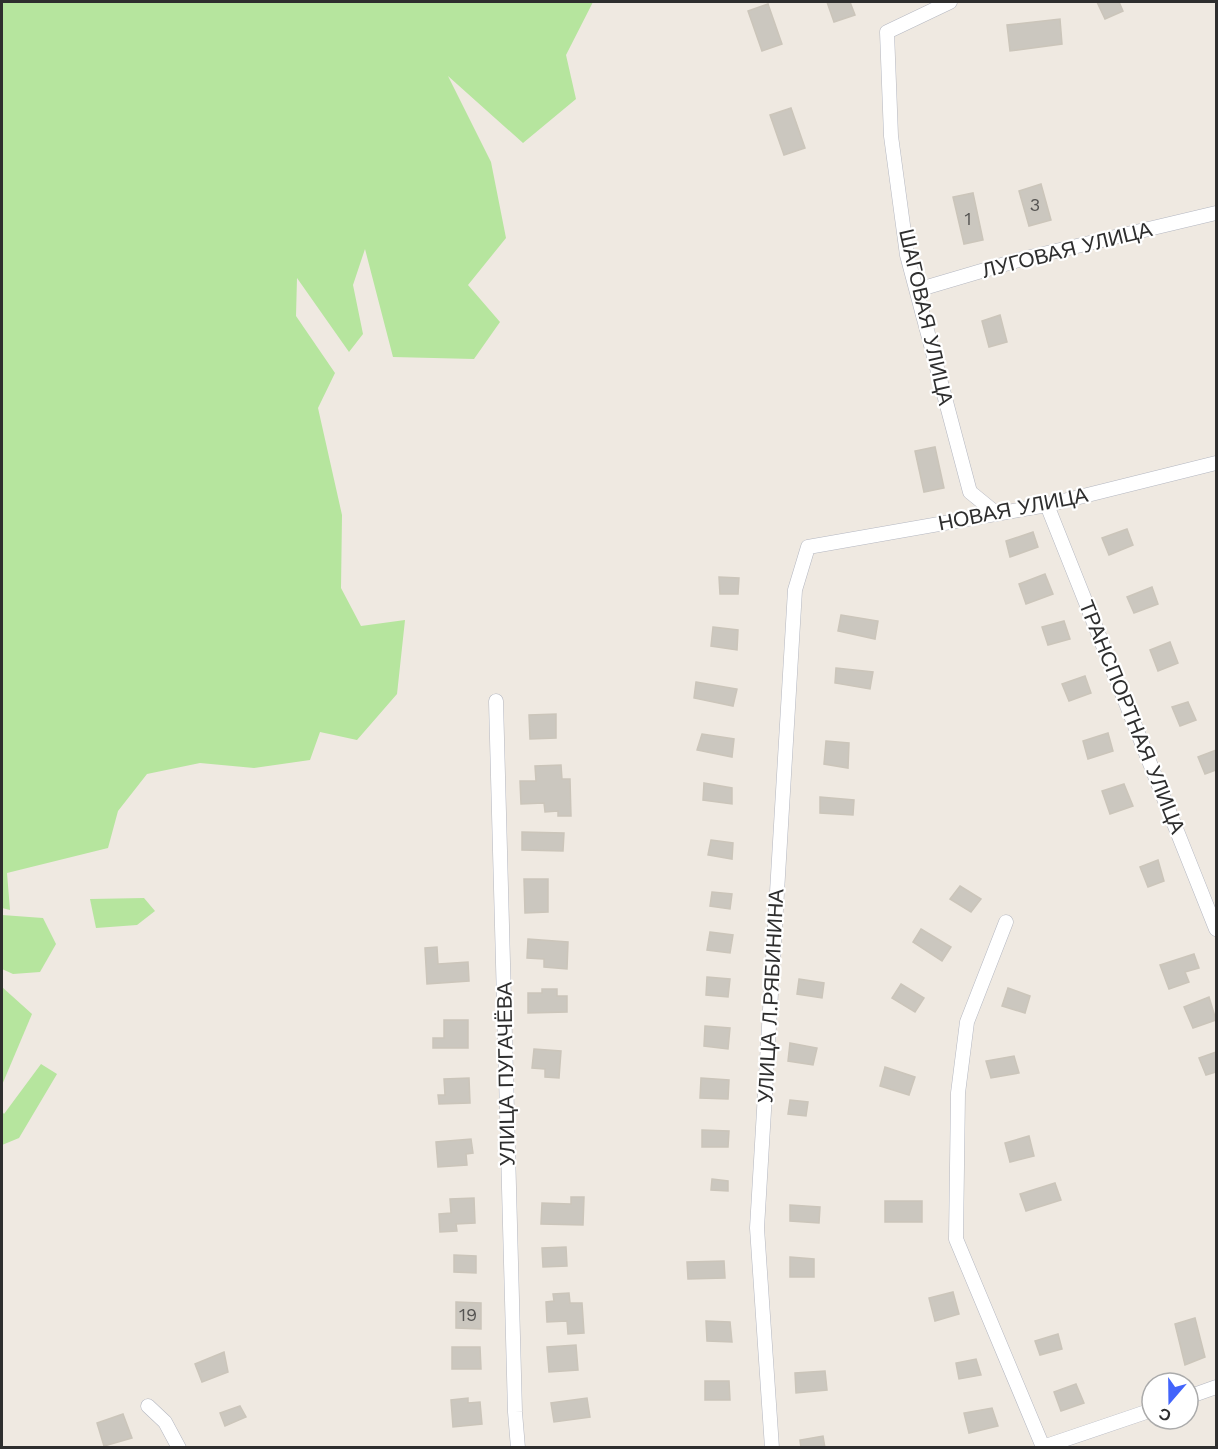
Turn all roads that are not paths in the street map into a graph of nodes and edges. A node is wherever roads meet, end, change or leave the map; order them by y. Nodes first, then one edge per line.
1 (950, 2) edge
2 (1216, 213) edge
3 (917, 290) junction
4 (1216, 463) edge
5 (1047, 505) junction
6 (997, 514) junction
7 (808, 547) joint
8 (496, 701) dead end
9 (1006, 922) dead end
10 (1216, 929) edge
11 (1216, 1388) edge
12 (1200, 1393) edge
13 (148, 1406) dead end
14 (1140, 1414) edge
15 (179, 1448) edge
16 (518, 1448) edge
17 (772, 1448) edge

1 - 3 street, ШАГОВАЯ УЛИЦА
2 - 3 street, ЛУГОВАЯ УЛИЦА
3 - 6 street, ШАГОВАЯ УЛИЦА
4 - 5 street, НОВАЯ УЛИЦА
5 - 6 street, НОВАЯ УЛИЦА
5 - 10 street, ТРАНСПОРТНАЯ УЛИЦА
6 - 7 street, НОВАЯ УЛИЦА
7 - 17 street, УЛИЦА Л.РЯБИНИНА
8 - 16 street, УЛИЦА ПУГАЧЁВА
9 - 14 street
11 - 12 street
13 - 15 street

